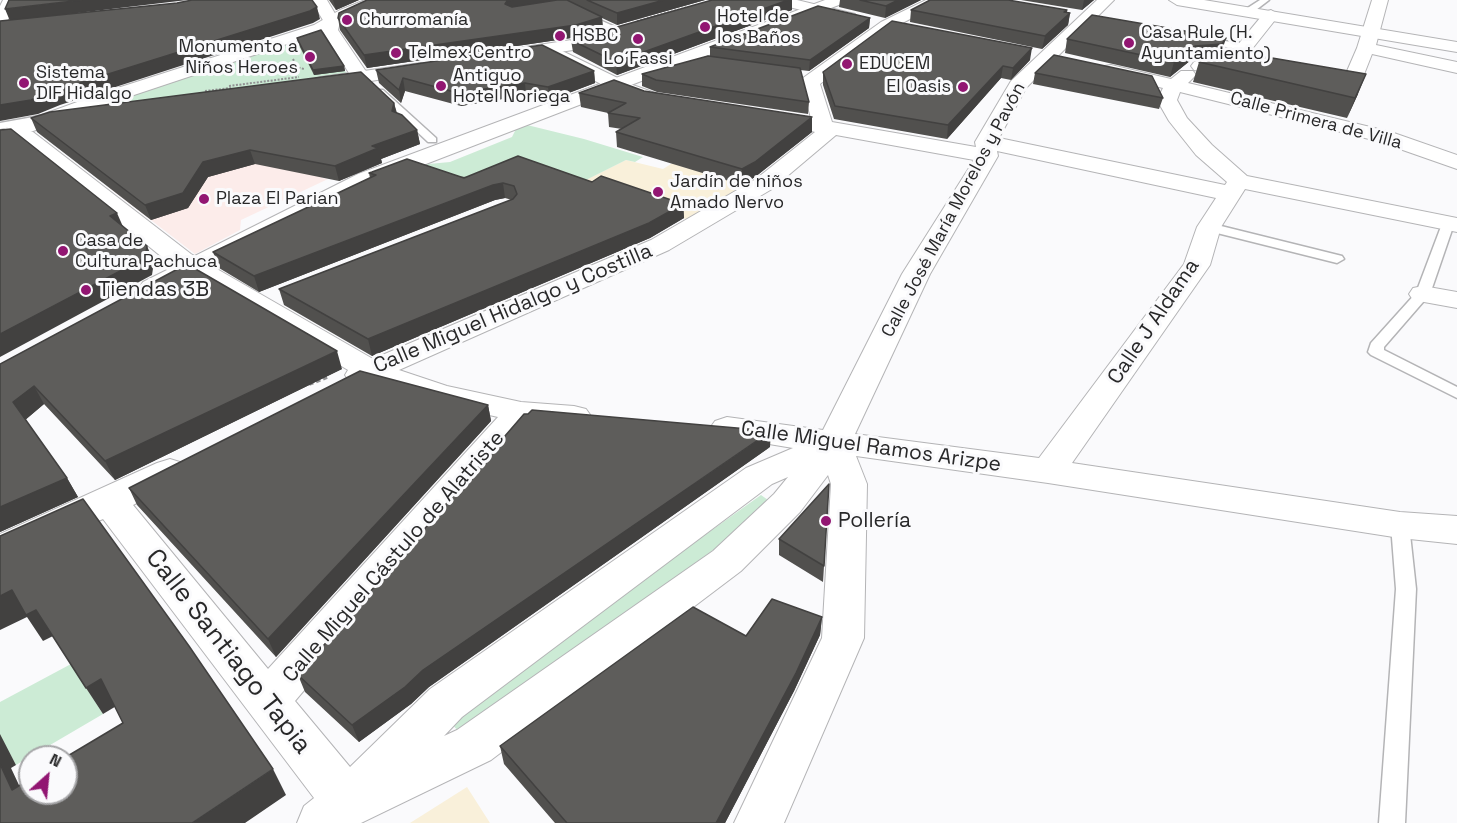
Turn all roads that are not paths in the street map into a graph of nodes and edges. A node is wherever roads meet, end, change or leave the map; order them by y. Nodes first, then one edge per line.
1 (11, 0) edge
2 (319, 0) edge
3 (380, 0) edge
4 (778, 0) edge
5 (839, 0) edge
6 (938, 0) edge
7 (1107, 0) edge
8 (1177, 0) edge
9 (1380, 0) edge
10 (1268, 8) edge
11 (812, 9) junction
12 (575, 11) edge
13 (0, 20) edge
14 (332, 23) junction
15 (898, 28) junction
16 (625, 29) junction
17 (1198, 40) edge
18 (1369, 40) junction
19 (1245, 47) junction
20 (1457, 47) edge
21 (547, 49) junction
22 (493, 56) joint
23 (435, 64) edge
24 (1231, 64) junction
25 (698, 65) edge
26 (1089, 65) edge
27 (1198, 66) junction
28 (1457, 68) edge
29 (1254, 69) edge
30 (1111, 70) junction
31 (361, 75) junction
32 (1301, 77) edge
33 (307, 78) edge
34 (616, 83) junction
35 (1173, 86) junction
36 (667, 102) edge
37 (145, 105) edge
38 (113, 106) edge
39 (788, 120) edge
40 (26, 125) edge
41 (823, 126) junction
42 (432, 140) dead end
43 (986, 149) junction
44 (1457, 162) edge
45 (1235, 188) junction
46 (1453, 225) edge
47 (1209, 227) junction
48 (1337, 259) dead end
49 (193, 266) junction
50 (288, 292) edge
51 (1423, 294) junction
52 (132, 300) edge
53 (1457, 300) edge
54 (257, 304) junction
55 (370, 370) junction
56 (335, 379) road end
57 (1457, 393) edge
58 (521, 412) junction
59 (601, 418) edge
60 (693, 424) edge
61 (834, 443) junction
62 (193, 459) edge
63 (1048, 471) junction
64 (109, 501) junction
65 (1400, 525) junction
66 (1457, 530) edge
67 (0, 550) edge
68 (267, 701) junction
69 (335, 813) edge
70 (759, 823) edge
71 (1392, 823) edge

1 - 13 street
2 - 14 street
3 - 14 street
4 - 11 street
5 - 11 street
6 - 15 street
7 - 43 street, Calle José María Morelos y Pavón
8 - 10 street
9 - 18 street
10 - 18 street
10 - 19 street
11 - 15 street
11 - 34 street
12 - 16 lane
14 - 31 street
14 - 40 street
15 - 41 street
16 - 21 street
16 - 22 lane
17 - 19 lane
18 - 20 street
18 - 28 street
18 - 32 street
19 - 24 street
21 - 22 street
21 - 34 street
23 - 31 street
24 - 27 street
24 - 29 street
25 - 34 lane
26 - 30 street
27 - 30 street
27 - 35 street
30 - 35 street, Calle Primera de Villa
31 - 33 street
31 - 42 lane
34 - 36 street
34 - 49 street
35 - 44 street, Calle Primera de Villa
35 - 45 street
37 - 40 street
38 - 40 lane
39 - 41 street
40 - 49 street
41 - 43 street
41 - 55 street, Calle Miguel Hidalgo y Costilla
43 - 45 street
43 - 61 street, Calle José María Morelos y Pavón
45 - 46 street
45 - 47 street, Calle J Aldama
46 - 51 lane
47 - 48 lane
47 - 63 street, Calle J Aldama
49 - 52 street
49 - 54 street
50 - 54 street
51 - 53 street
51 - 57 lane
54 - 55 street
55 - 56 street, Calle Miguel Hidalgo y Costilla
55 - 58 street
58 - 59 street
58 - 68 street, Calle Miguel Cástulo de Alatriste
60 - 61 street, Calle Miguel Ramos Arizpe
61 - 63 street, Calle Miguel Ramos Arizpe
61 - 69 street, Calle José María Morelos y Pavón
61 - 70 street
62 - 64 street
63 - 65 street, Calle Miguel Ramos Arizpe
64 - 67 street
64 - 68 street, Calle Santiago Tapia
65 - 66 street, Calle Miguel Ramos Arizpe
65 - 71 lane
68 - 69 street, Calle Santiago Tapia

